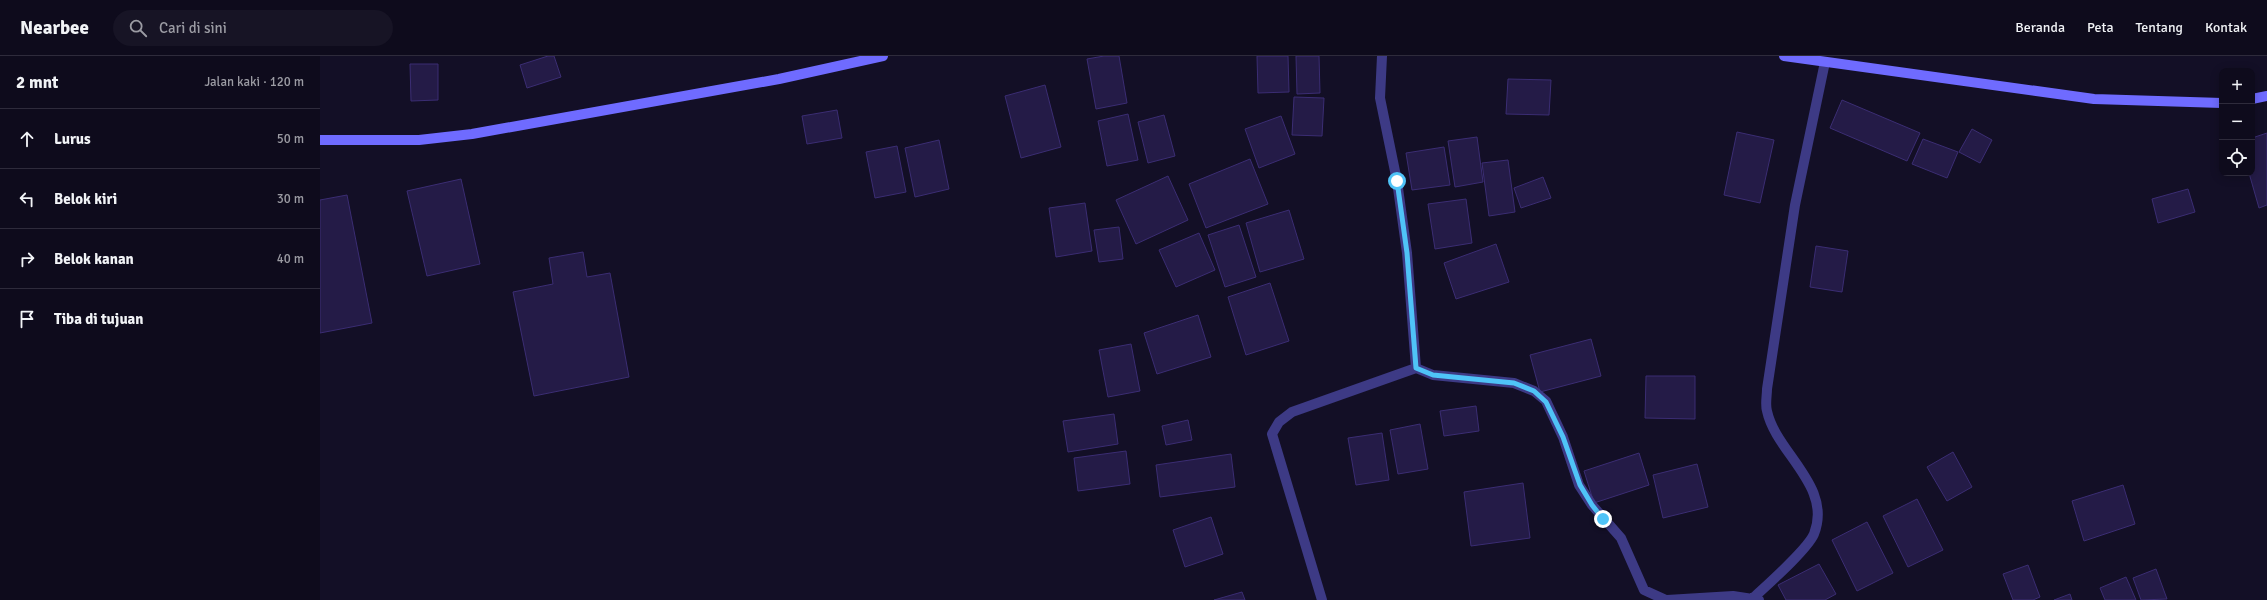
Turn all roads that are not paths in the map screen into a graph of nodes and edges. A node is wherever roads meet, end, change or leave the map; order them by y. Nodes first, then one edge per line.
1 (883, 56) edge
2 (1382, 56) edge
3 (1784, 56) edge
4 (1825, 62) junction
5 (2267, 96) edge
6 (2255, 98) edge
7 (2219, 103) edge
8 (320, 140) edge
9 (1416, 368) junction
10 (1756, 599) edge
11 (1322, 600) edge
12 (1667, 600) edge

1 - 8 main road
2 - 9 street
3 - 4 main road
4 - 7 main road
4 - 10 street
5 - 6 main road
9 - 11 street
9 - 12 street
10 - 12 street

